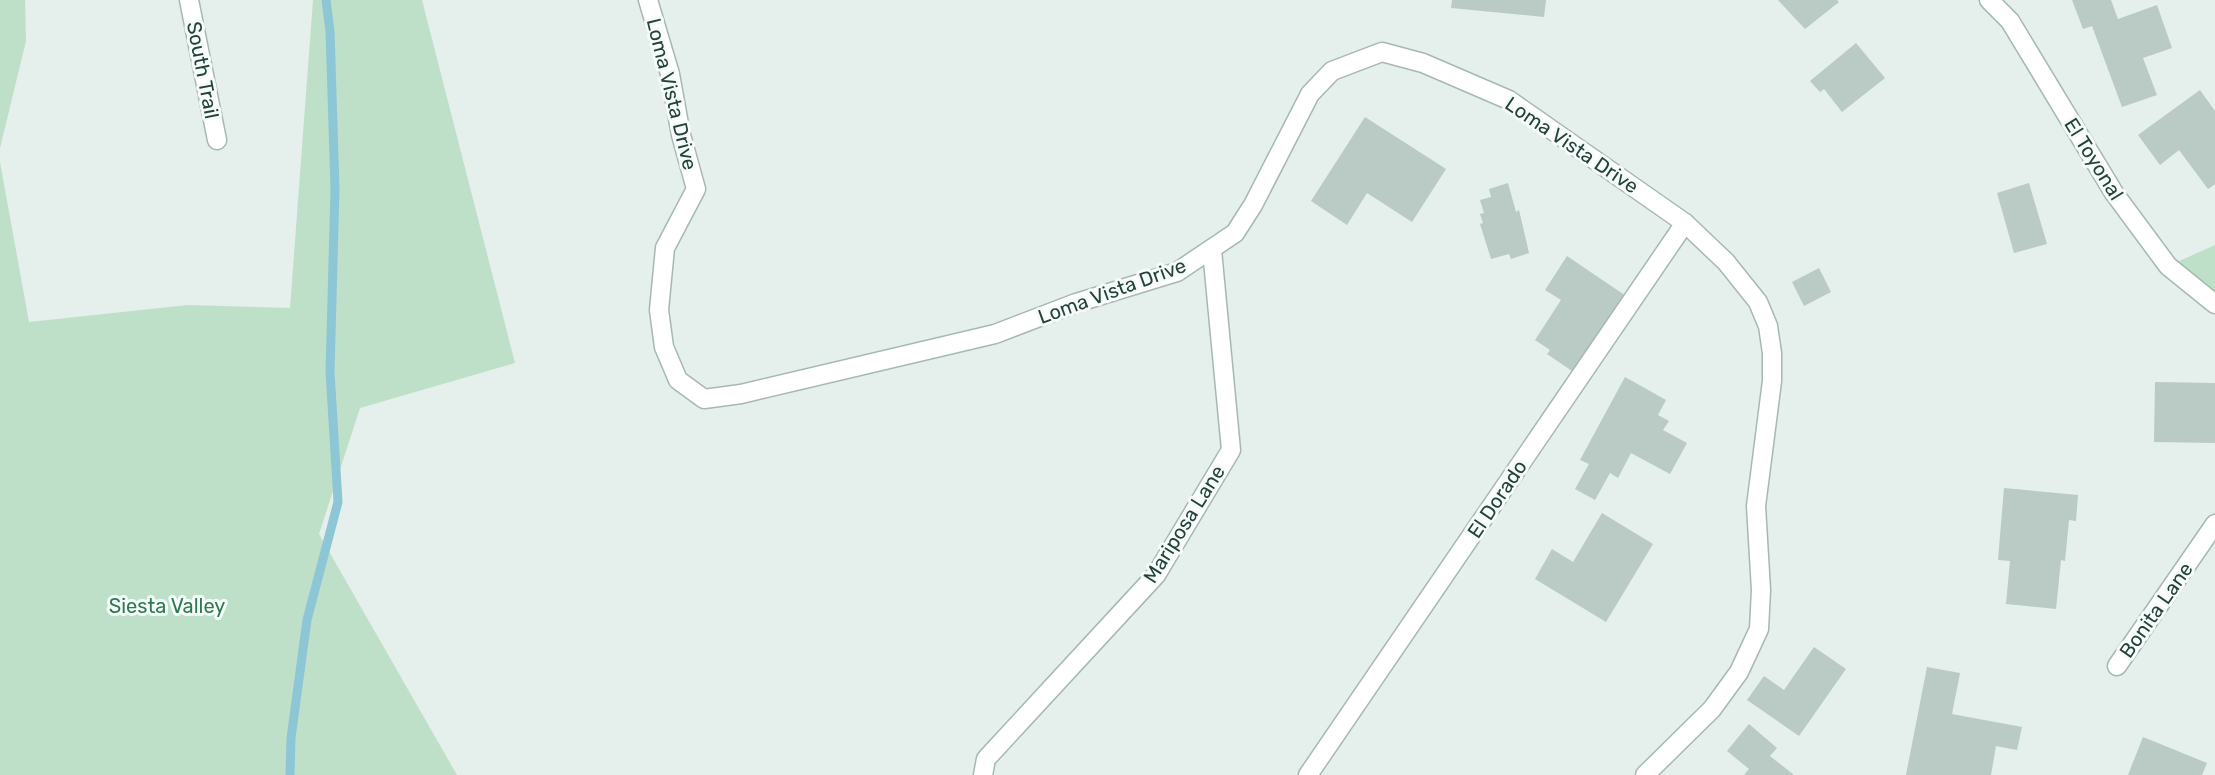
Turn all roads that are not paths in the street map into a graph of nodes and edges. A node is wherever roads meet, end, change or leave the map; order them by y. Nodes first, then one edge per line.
1 (189, 0) edge
2 (648, 0) edge
3 (1989, 0) edge
4 (217, 140) dead end
5 (1685, 223) junction
6 (1212, 250) junction
7 (2215, 304) edge
8 (2215, 524) edge
9 (2117, 666) dead end
10 (983, 775) edge
11 (1308, 775) edge
12 (1645, 775) edge

1 - 4 street, South Trail
2 - 6 street, Loma Vista Drive
3 - 7 street, El Toyonal
5 - 6 street, Loma Vista Drive
5 - 11 street, El Dorado
5 - 12 street, Loma Vista Drive
6 - 10 street, Mariposa Lane
8 - 9 street, Bonita Lane

